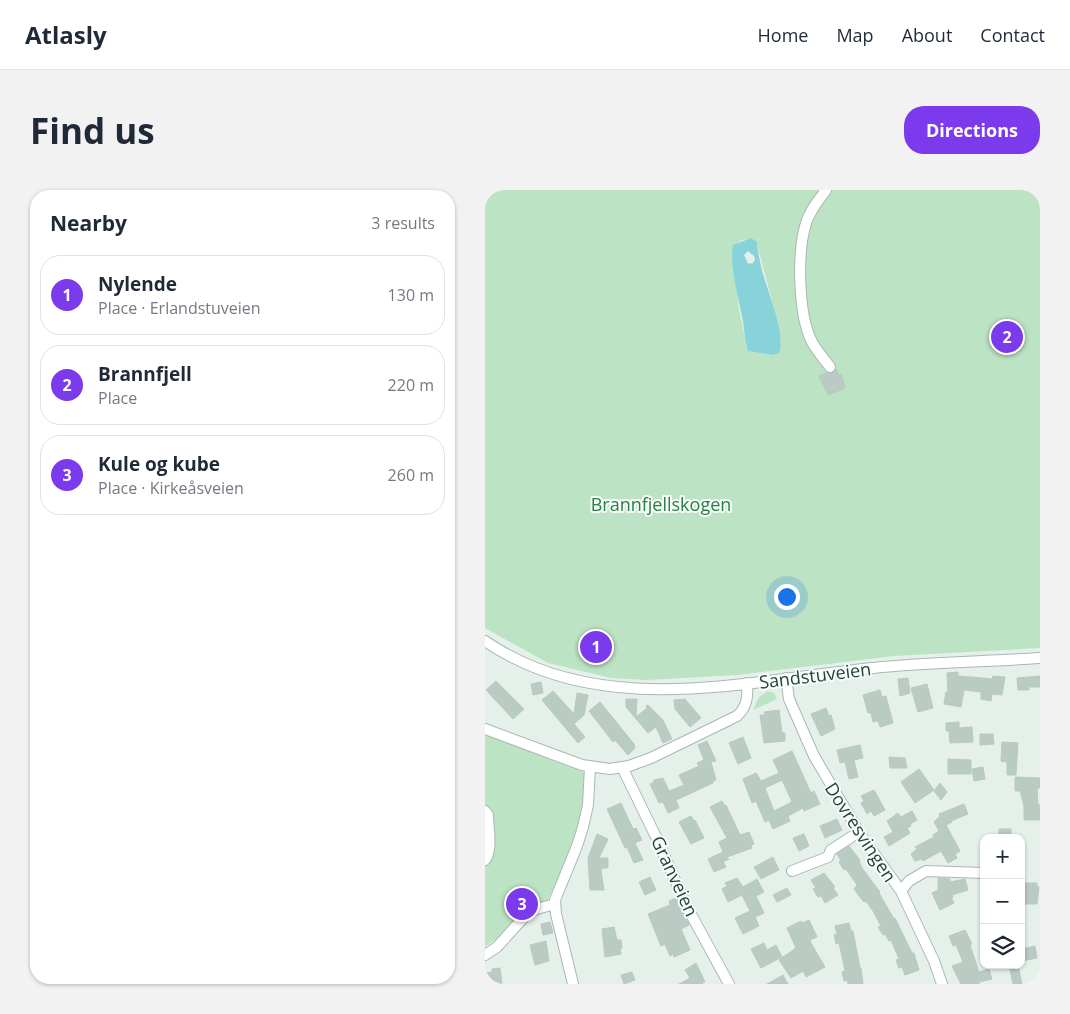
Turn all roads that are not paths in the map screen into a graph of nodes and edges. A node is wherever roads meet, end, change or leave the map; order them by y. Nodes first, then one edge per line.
1 (826, 190) edge
2 (830, 368) dead end
3 (485, 641) edge
4 (1040, 658) edge
5 (786, 678) junction
6 (747, 683) junction
7 (485, 728) edge
8 (590, 767) junction
9 (622, 768) junction
10 (485, 812) edge
11 (859, 832) junction
12 (485, 860) edge
13 (792, 871) dead end
14 (980, 873) edge
15 (901, 891) junction
16 (555, 904) junction
17 (485, 955) edge
18 (573, 984) edge
19 (729, 984) edge
20 (942, 984) edge

1 - 2 street
3 - 6 street
4 - 5 street, Sandstuveien
5 - 6 street, Sandstuveien
5 - 11 street, Dovresvingen
6 - 9 street, Sandstuveien
7 - 8 street, Sandstuveien
8 - 9 street, Sandstuveien
8 - 16 street
9 - 19 street, Granveien
10 - 12 street
11 - 13 street
11 - 15 street, Dovresvingen
14 - 15 street
15 - 20 street, Dovresvingen
16 - 17 street
16 - 18 street

